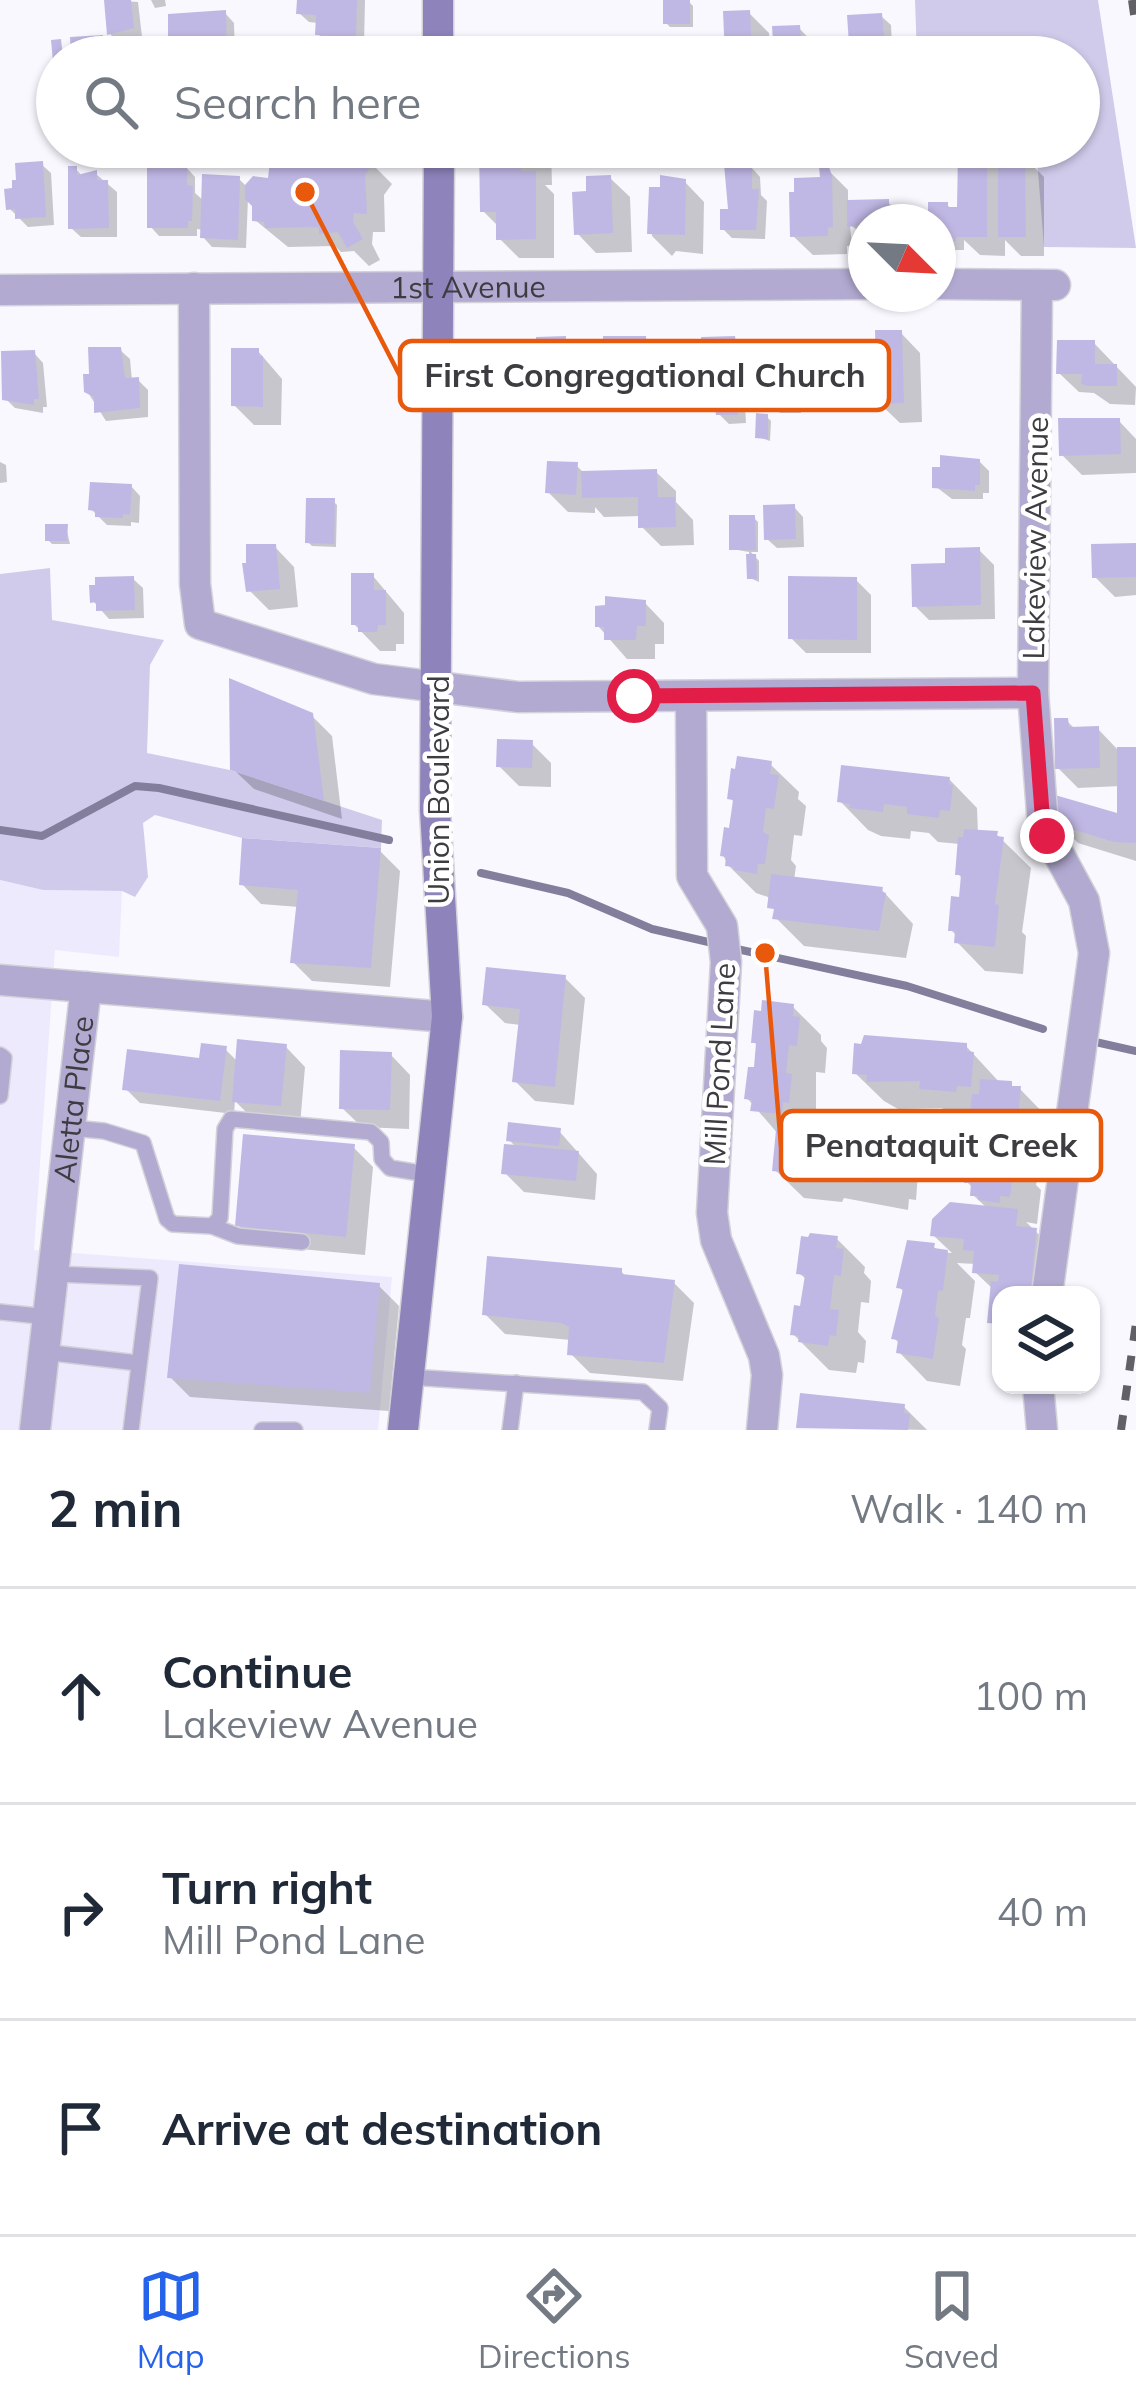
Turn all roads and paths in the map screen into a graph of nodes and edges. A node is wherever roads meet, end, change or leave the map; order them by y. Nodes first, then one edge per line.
1 (438, 0) edge
2 (438, 36) edge
3 (439, 168) edge
4 (848, 284) edge
5 (956, 284) edge
6 (439, 286) junction
7 (194, 288) junction
8 (0, 290) edge
9 (437, 689) junction
10 (1033, 693) junction
11 (691, 696) junction
12 (0, 980) edge
13 (86, 987) junction
14 (447, 1017) junction
15 (0, 1055) edge
16 (0, 1096) edge
17 (71, 1128) junction
18 (432, 1175) junction
19 (212, 1226) junction
20 (302, 1242) dead end
21 (56, 1274) junction
22 (1048, 1286) edge
23 (0, 1312) edge
24 (48, 1317) junction
25 (44, 1352) junction
26 (138, 1363) junction
27 (409, 1376) junction
28 (516, 1383) junction
29 (1039, 1394) edge
30 (35, 1430) edge
31 (131, 1430) edge
32 (262, 1430) edge
33 (295, 1430) edge
34 (403, 1430) edge
35 (510, 1430) edge
36 (657, 1430) edge
37 (762, 1430) edge
38 (1042, 1430) edge

1 - 2 main road
3 - 6 main road, Union Boulevard
4 - 6 street, 1st Avenue
5 - 10 street, Lakeview Avenue
6 - 7 street, 1st Avenue
6 - 9 main road, Union Boulevard
7 - 8 street, 1st Avenue
7 - 9 street, Lakeview Avenue
9 - 11 street, Lakeview Avenue
9 - 14 main road, Union Boulevard
10 - 11 street, Lakeview Avenue
10 - 22 street
11 - 37 street, Mill Pond Lane
12 - 13 street
13 - 14 street, Aletta Place
13 - 17 street, Aletta Place
14 - 18 main road, Union Boulevard
15 - 16 lane
17 - 19 lane
17 - 21 street, Aletta Place
18 - 19 lane
18 - 27 main road, Union Boulevard
19 - 20 lane
21 - 24 street, Aletta Place
21 - 26 lane
23 - 24 lane
24 - 25 street, Aletta Place
25 - 26 lane
25 - 30 street, Aletta Place
26 - 31 lane
27 - 28 lane
27 - 34 main road, Union Boulevard
28 - 35 lane
28 - 36 lane
29 - 38 street
32 - 33 lane

